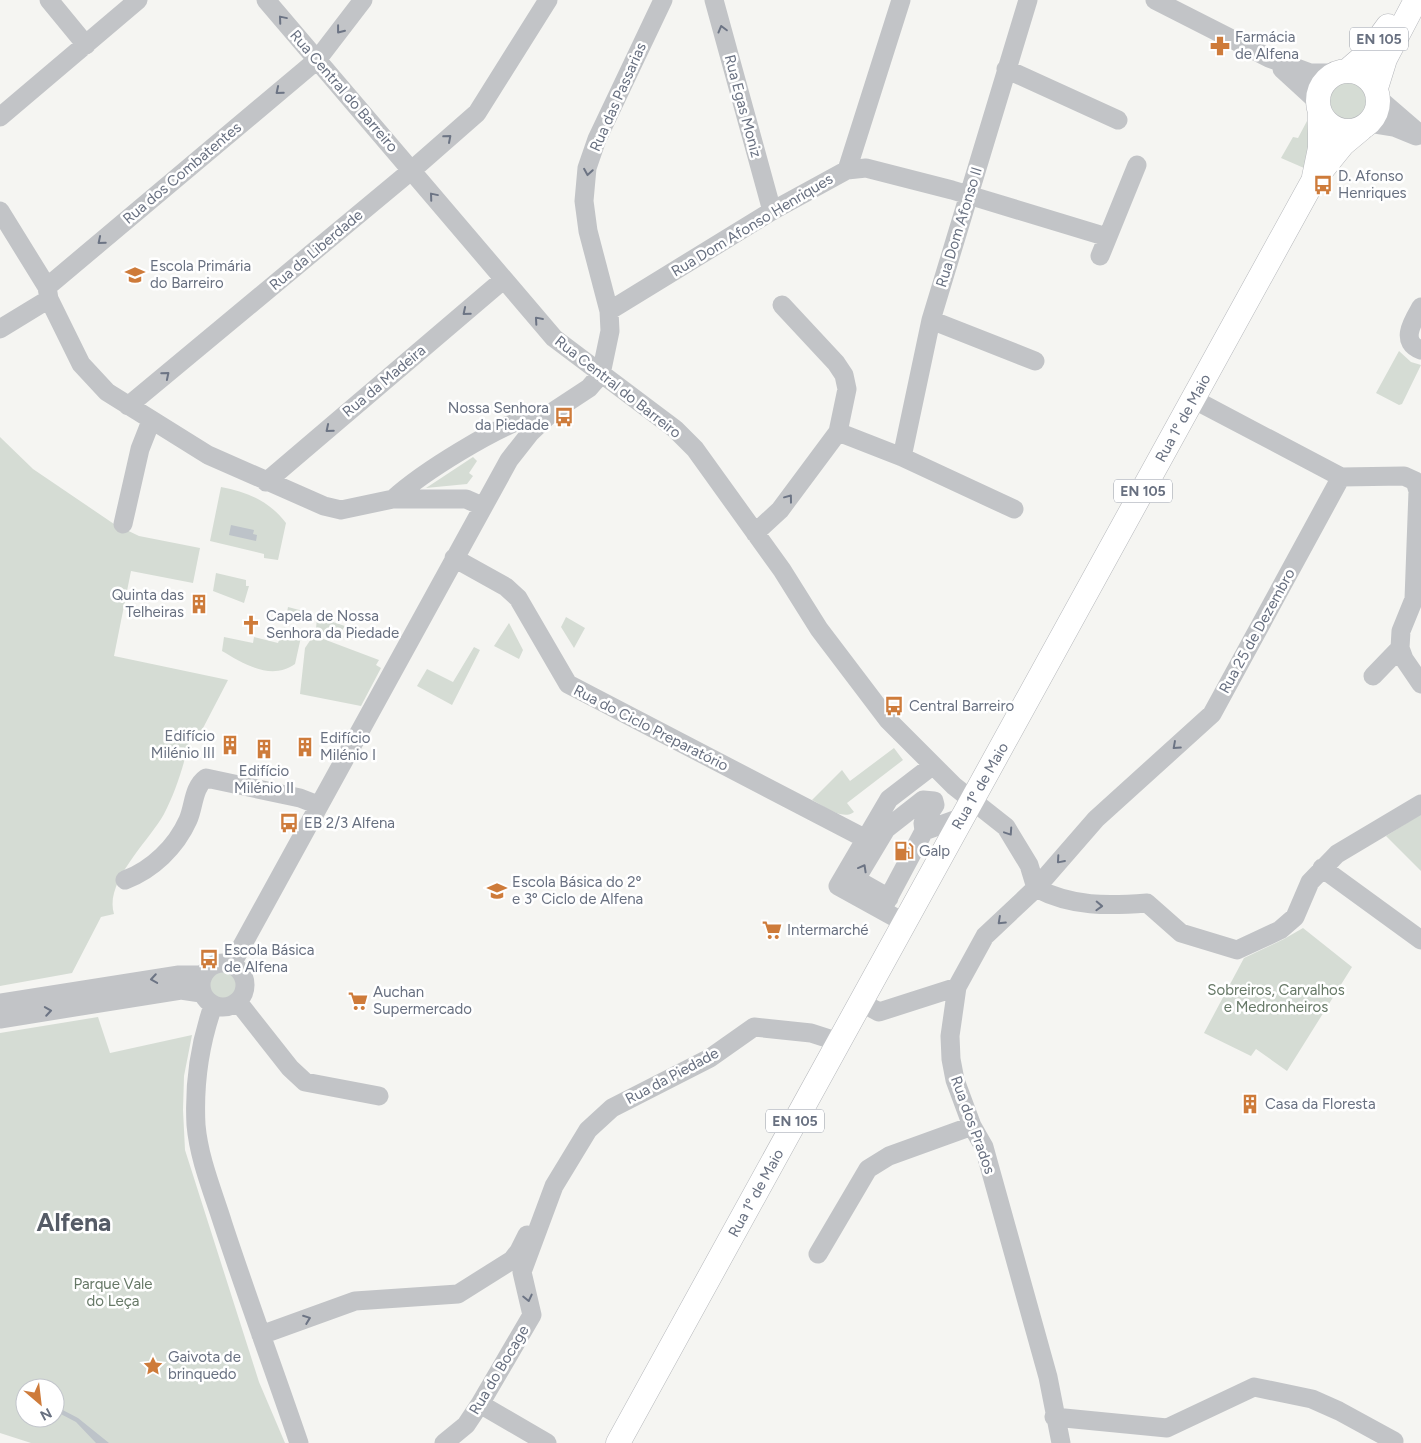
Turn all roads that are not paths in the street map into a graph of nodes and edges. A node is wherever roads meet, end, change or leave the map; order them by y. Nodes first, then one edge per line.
1 (49, 0) edge
2 (138, 0) edge
3 (266, 0) edge
4 (363, 0) edge
5 (548, 0) edge
6 (663, 0) edge
7 (714, 0) edge
8 (901, 0) edge
9 (1028, 0) edge
10 (1155, 0) edge
11 (1402, 0) edge
12 (1416, 0) edge
13 (86, 45) junction
14 (1269, 58) junction
15 (317, 60) junction
16 (1006, 70) junction
17 (1341, 72) junction
18 (1377, 93) junction
19 (1319, 108) junction
20 (0, 117) edge
21 (1118, 120) dead end
22 (1365, 126) junction
23 (1421, 136) edge
24 (1137, 165) dead end
25 (412, 170) junction
26 (847, 170) junction
27 (1313, 181) junction
28 (968, 195) junction
29 (0, 211) edge
30 (772, 211) junction
31 (1107, 237) junction
32 (1100, 256) dead end
33 (503, 280) junction
34 (48, 293) junction
35 (782, 305) dead end
36 (1421, 307) edge
37 (609, 312) junction
38 (931, 320) junction
39 (0, 329) edge
40 (1421, 350) edge
41 (1035, 361) dead end
42 (601, 374) junction
43 (1193, 399) junction
44 (128, 406) junction
45 (534, 415) dead end
46 (151, 421) junction
47 (838, 432) junction
48 (902, 457) junction
49 (1341, 477) junction
50 (266, 482) junction
51 (393, 499) junction
52 (482, 506) junction
53 (1014, 509) dead end
54 (124, 524) dead end
55 (755, 533) junction
56 (454, 558) junction
57 (1400, 648) junction
58 (1373, 676) dead end
59 (1421, 684) edge
60 (932, 766) junction
61 (1421, 804) edge
62 (318, 805) junction
63 (968, 808) junction
64 (924, 831) junction
65 (864, 838) junction
66 (1322, 868) junction
67 (125, 880) dead end
68 (1036, 888) junction
69 (886, 904) junction
70 (905, 922) junction
71 (1421, 940) edge
72 (232, 964) junction
73 (957, 986) junction
74 (205, 991) junction
75 (238, 1002) junction
76 (860, 1002) junction
77 (0, 1003) edge
78 (0, 1019) edge
79 (838, 1042) junction
80 (379, 1096) dead end
81 (972, 1126) junction
82 (547, 1202) junction
83 (818, 1254) dead end
84 (522, 1272) junction
85 (479, 1282) junction
86 (261, 1335) junction
87 (480, 1404) junction
88 (1054, 1417) junction
89 (300, 1440) edge
90 (1394, 1441) dead end
91 (444, 1443) edge
92 (548, 1443) edge
93 (618, 1443) edge
94 (1061, 1443) edge

1 - 13 street
2 - 13 street
15 -> 3 street, Rua Central do Barreiro
4 -> 15 street, Rua dos Combatentes
25 -> 5 street, Rua da Liberdade
6 -> 37 street, Rua das Passarias
30 -> 7 street, Rua Egas Moniz
8 - 26 street, Rua Dom Afonso Henriques
9 - 16 street, Rua Dom Afonso II
10 - 14 street
11 - 17 main road, EN 105
12 - 18 main road, EN 105
13 - 20 street
14 - 17 street
14 - 19 street
15 - 25 street, Rua Central do Barreiro
15 -> 34 street, Rua dos Combatentes
16 - 21 street
16 - 28 street, Rua Dom Afonso II
17 - 18 main road, EN 105
17 - 19 main road, EN 105
18 - 22 main road, EN 105
18 - 23 street
19 - 22 main road
19 - 27 main road, Rua 1º de Maio / EN 105
22 - 23 street
22 - 27 main road, Rua 1º de Maio / EN 105
24 - 31 street
33 -> 25 street, Rua Central do Barreiro
44 -> 25 street, Rua da Liberdade
26 - 28 street
26 - 30 street, Rua Dom Afonso Henriques
27 - 43 main road, Rua 1º de Maio / EN 105
28 - 31 street
28 - 38 street, Rua Dom Afonso II
29 - 34 street
30 - 37 street, Rua Dom Afonso Henriques
31 - 32 street
42 -> 33 street, Rua Central do Barreiro
33 -> 50 street, Rua da Madeira
34 - 39 street, Rua dos Combatentes
34 - 44 street
35 - 47 street
36 - 40 street
37 - 42 street, Rua das Passarias
38 - 41 street
38 - 48 street, Rua Dom Afonso II
42 - 52 street
42 - 55 street, Rua Central do Barreiro
43 - 49 street
43 - 63 main road, Rua 1º de Maio / EN 105
44 - 46 street
45 - 51 street
46 - 50 street
46 - 54 street
47 - 48 street
55 -> 47 street
48 - 53 street
49 - 57 street
49 -> 68 street, Rua 25 de Dezembro
50 - 51 street
51 - 52 street
52 - 56 street
55 - 60 street, Rua Central do Barreiro
56 - 62 street
56 - 65 street, Rua do Ciclo Preparatório
57 - 58 street
57 - 59 street
60 - 63 street, Rua Central do Barreiro
60 - 65 street
61 - 66 street
62 - 67 street
62 - 72 street
63 - 64 street
63 -> 68 street, Rua Central do Barreiro
63 - 70 main road, Rua 1º de Maio / EN 105
64 - 69 street
69 -> 64 street
65 - 69 street
68 -> 66 street
66 - 71 street
68 -> 73 street, Rua dos Prados
69 - 70 street
70 - 76 main road, Rua 1º de Maio / EN 105
72 - 74 street
72 - 75 street
73 - 76 street
73 - 81 street, Rua dos Prados
74 - 75 street
74 -> 77 street
78 -> 74 street
74 - 86 street
75 - 80 street
76 - 79 main road, Rua 1º de Maio / EN 105
79 - 82 street, Rua da Piedade
79 - 93 main road, Rua 1º de Maio / EN 105
81 - 83 street
81 - 88 street, Rua dos Prados
82 - 84 street
82 - 85 street
84 - 85 street
84 -> 87 street, Rua do Bocage
86 -> 85 street
86 - 89 street
87 - 91 street, Rua do Bocage
87 - 92 street
88 - 90 street
88 - 94 street, Rua dos Prados

